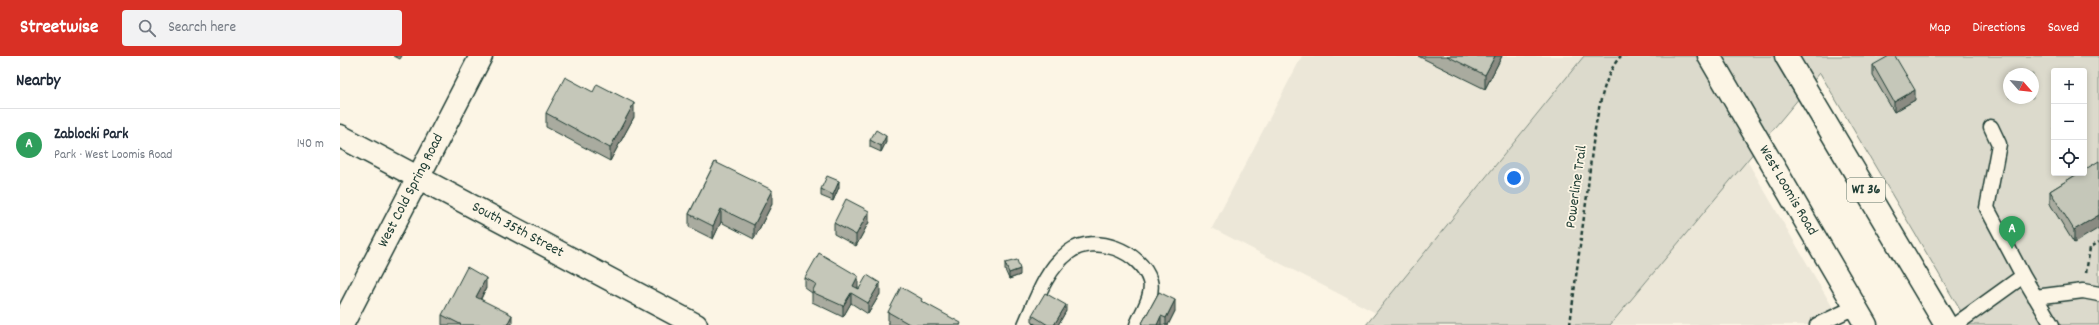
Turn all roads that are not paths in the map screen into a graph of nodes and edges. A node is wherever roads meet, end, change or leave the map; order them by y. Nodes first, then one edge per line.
1 (481, 56) edge
2 (1709, 56) edge
3 (1786, 56) edge
4 (1991, 127) dead end
5 (340, 136) edge
6 (419, 176) junction
7 (2023, 276) junction
8 (2099, 294) edge
9 (2035, 297) junction
10 (1861, 316) edge
11 (342, 325) edge
12 (696, 325) edge
13 (1025, 325) edge
14 (1137, 325) edge
15 (1817, 325) edge
16 (1946, 325) edge
17 (1955, 325) edge
18 (2052, 325) edge

1 - 6 street, West Cold Spring Road
2 - 10 street, West Loomis Road
3 - 16 street, WI 36
4 - 7 lane
5 - 6 street, South 35th Street
6 - 11 street, West Cold Spring Road
6 - 12 street, South 35th Street
7 - 9 lane
7 - 17 lane
8 - 9 lane
9 - 18 lane
10 - 15 lane
13 - 14 lane

